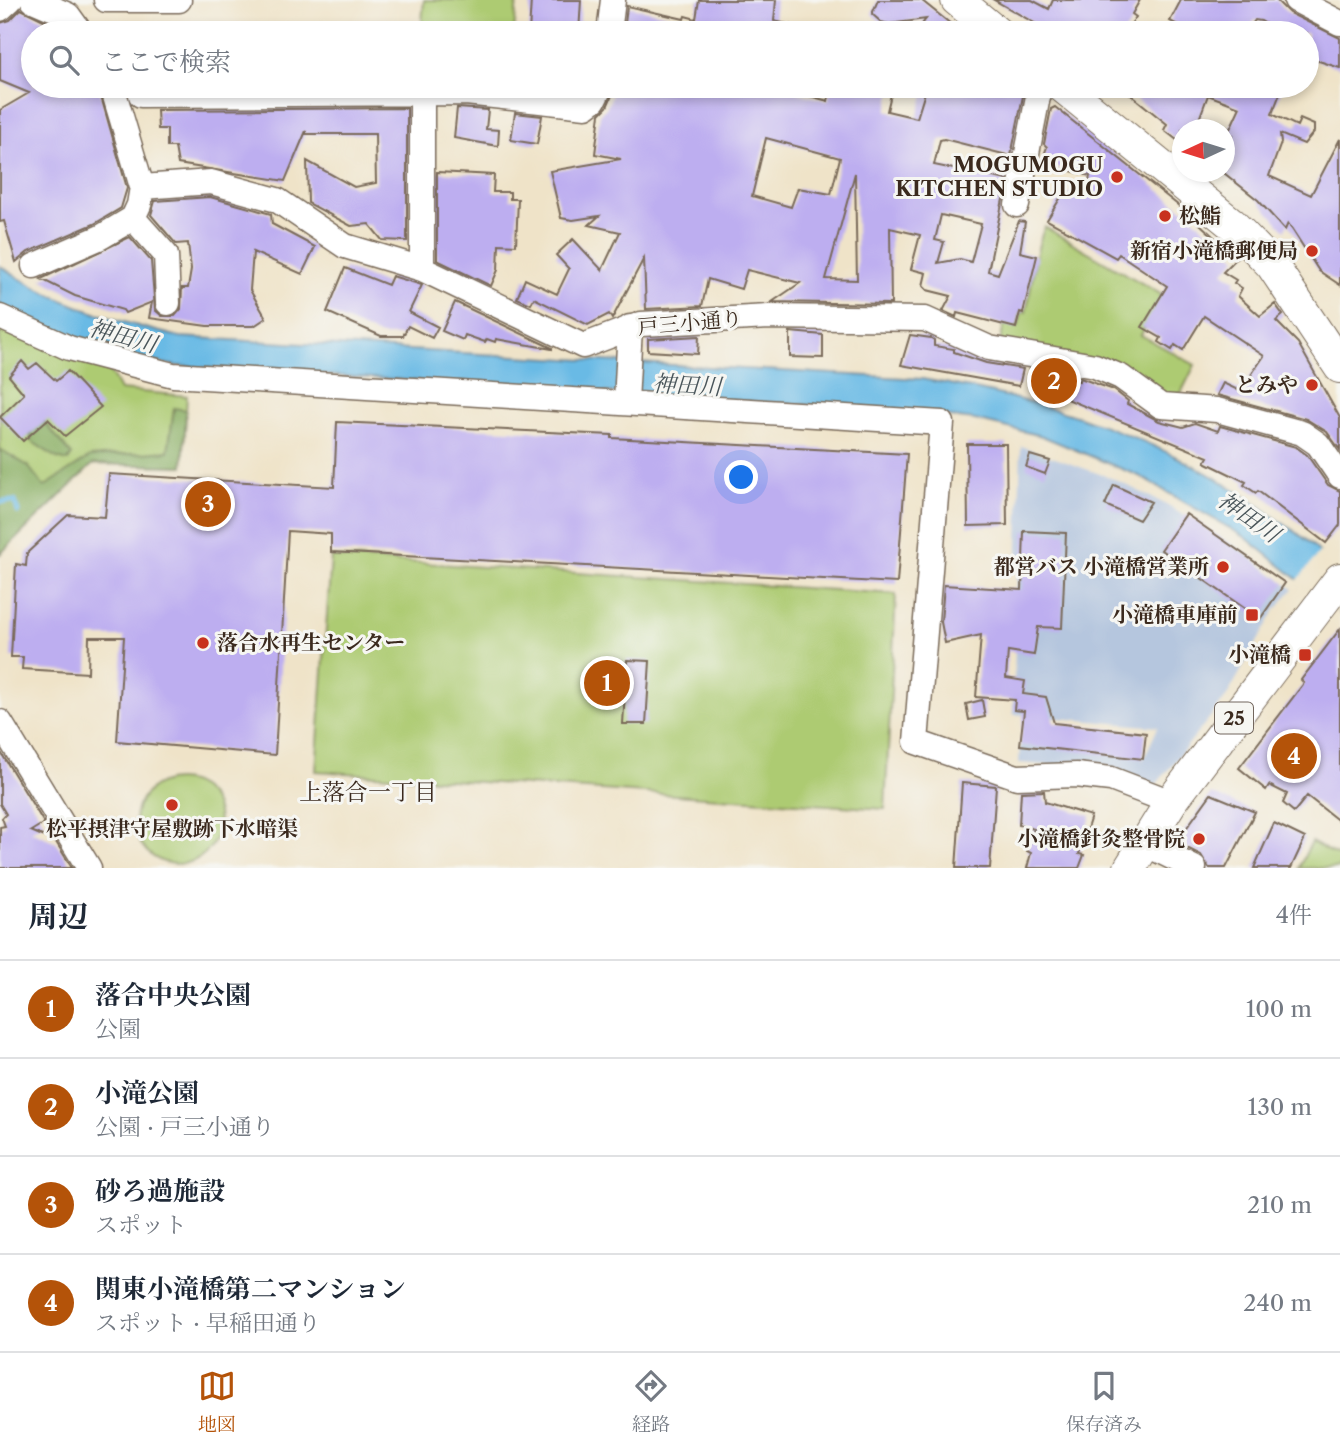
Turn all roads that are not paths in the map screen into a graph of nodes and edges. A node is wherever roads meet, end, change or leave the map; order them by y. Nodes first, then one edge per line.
1 (10, 0) edge
2 (33, 0) edge
3 (106, 0) edge
4 (179, 0) edge
5 (613, 0) edge
6 (957, 0) edge
7 (1296, 0) edge
8 (0, 9) edge
9 (72, 21) edge
10 (610, 21) edge
11 (982, 21) edge
12 (1340, 23) edge
13 (116, 98) edge
14 (422, 98) edge
15 (512, 98) edge
16 (595, 98) edge
17 (1038, 98) edge
18 (1077, 98) edge
19 (142, 187) junction
20 (1017, 205) dead end
21 (133, 218) junction
22 (34, 266) dead end
23 (422, 269) junction
24 (168, 303) dead end
25 (0, 317) edge
26 (630, 327) junction
27 (1340, 367) edge
28 (626, 397) junction
29 (1340, 476) edge
30 (1332, 589) edge
31 (0, 724) edge
32 (1171, 802) junction
33 (1136, 856) edge
34 (89, 868) edge
35 (1194, 868) edge

1 - 8 street
2 - 9 street
3 - 4 street
5 - 10 street
6 - 11 main road
7 - 12 street
13 - 19 street
14 - 23 street
15 - 16 street
17 - 20 street
18 - 27 main road
19 - 21 street
19 - 23 street, 戸三小通り
21 - 22 street
21 - 24 street
23 - 26 street, 戸三小通り
25 - 28 street
26 - 28 street
26 - 29 street, 戸三小通り
28 - 32 street
30 - 32 main road, 25
31 - 34 street
32 - 33 main road, 25
33 - 35 street

